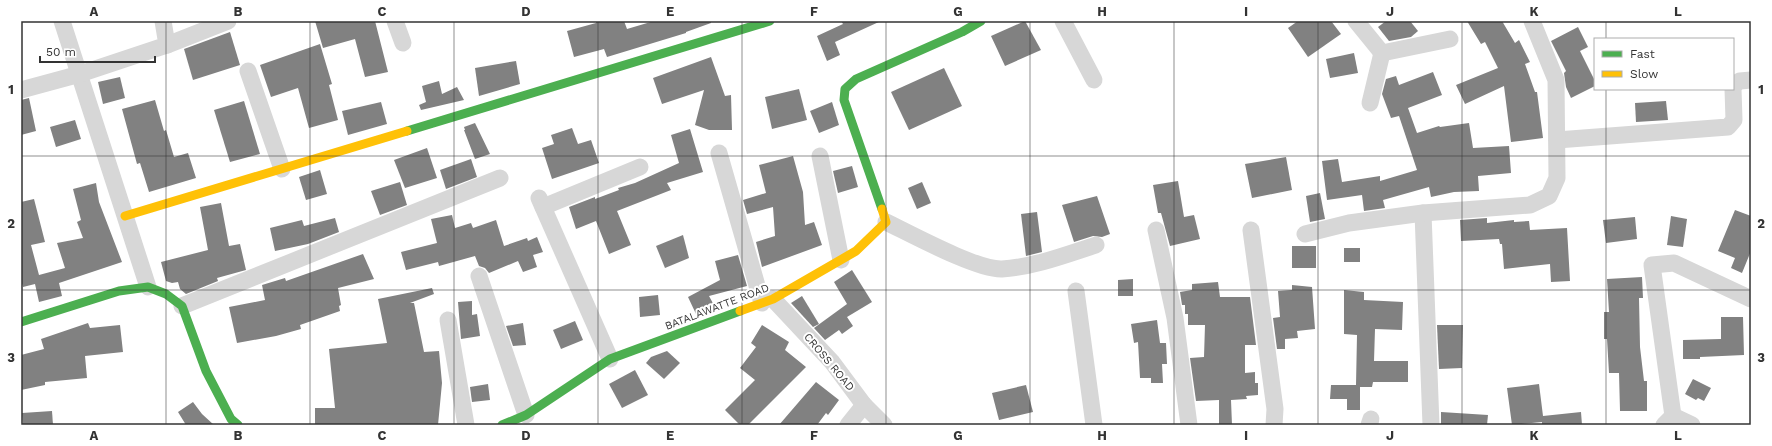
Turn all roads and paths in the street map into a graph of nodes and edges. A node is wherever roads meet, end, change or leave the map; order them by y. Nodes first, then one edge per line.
1 (62, 21) edge
2 (163, 21) edge
3 (228, 21) edge
4 (395, 21) edge
5 (770, 21) edge
6 (981, 21) edge
7 (1063, 21) edge
8 (1356, 21) edge
9 (1532, 21) edge
10 (1450, 39) dead end
11 (403, 43) dead end
12 (167, 45) junction
13 (1382, 52) junction
14 (248, 71) dead end
15 (80, 74) junction
16 (1094, 80) dead end
17 (1751, 80) edge
18 (1734, 84) edge
19 (21, 90) edge
20 (1733, 90) edge
21 (1370, 103) dead end
22 (1557, 140) junction
23 (719, 153) dead end
24 (820, 156) dead end
25 (640, 167) dead end
26 (282, 169) junction
27 (500, 178) dead end
28 (1423, 213) junction
29 (125, 216) junction
30 (886, 222) junction
31 (1156, 230) dead end
32 (1251, 230) dead end
33 (1305, 234) dead end
34 (1096, 245) dead end
35 (841, 260) junction
36 (479, 276) dead end
37 (148, 287) junction
38 (1076, 292) dead end
39 (1751, 299) edge
40 (767, 301) junction
41 (182, 306) junction
42 (448, 320) dead end
43 (21, 322) edge
44 (610, 360) junction
45 (864, 405) junction
46 (526, 415) junction
47 (1669, 420) edge
48 (238, 425) edge
49 (466, 425) edge
50 (502, 425) edge
51 (848, 425) edge
52 (884, 425) edge
53 (1094, 425) edge
54 (1189, 425) edge
55 (1274, 425) edge
56 (1431, 425) edge
57 (1692, 425) edge

1 - 15 street
2 - 12 street
3 - 12 street
4 - 11 street
5 - 26 street
6 - 30 street
7 - 16 street
8 - 13 street
9 - 22 street
10 - 13 street
12 - 15 street
13 - 21 street
14 - 26 street
15 - 19 street
15 - 29 street
17 - 18 street
20 - 22 street
22 - 28 street
23 - 40 street
24 - 35 street
25 - 44 street
26 - 29 street
27 - 41 street
28 - 33 street
28 - 56 street
29 - 37 street
30 - 34 street
30 - 35 street, BATALAWATTE ROAD
31 - 54 street
32 - 55 street
35 - 40 street, BATALAWATTE ROAD
36 - 46 street
37 - 41 street
37 - 43 street
38 - 53 street
39 - 47 street
40 - 44 street, BATALAWATTE ROAD
40 - 45 street, CROSS ROAD
41 - 48 street
42 - 49 street
44 - 46 street, BATALAWATTE ROAD
45 - 51 street
45 - 52 street, CROSS ROAD
46 - 50 street, BATALAWATTE ROAD
47 - 57 street

